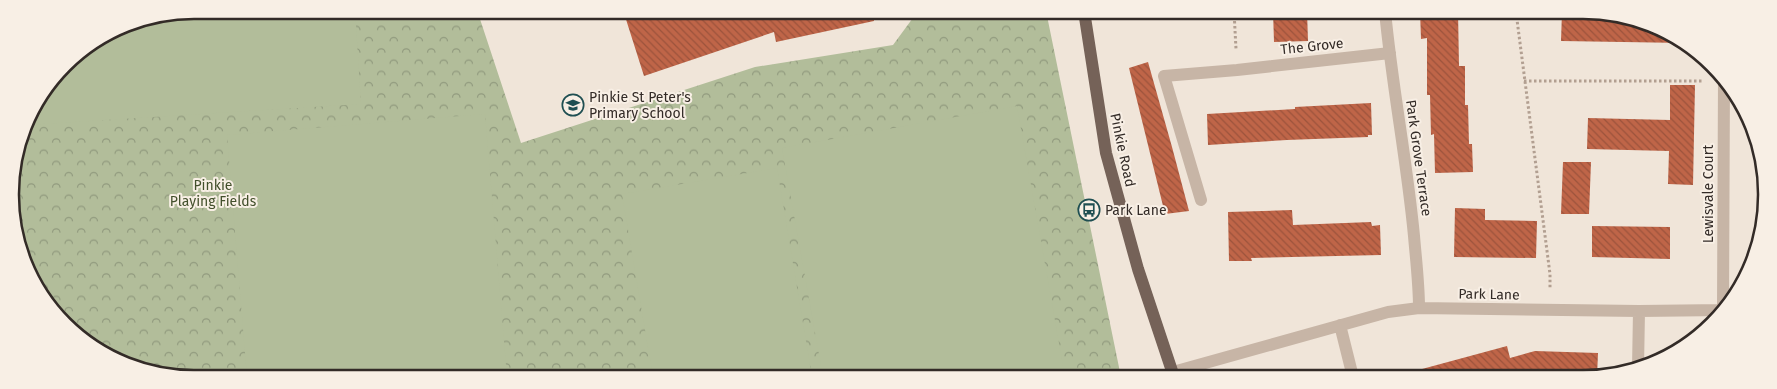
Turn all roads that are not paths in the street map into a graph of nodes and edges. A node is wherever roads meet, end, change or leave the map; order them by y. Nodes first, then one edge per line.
1 (1085, 19) edge
2 (1386, 19) edge
3 (1390, 53) junction
4 (1724, 91) edge
5 (1201, 200) dead end
6 (1723, 300) edge
7 (1419, 308) junction
8 (1715, 310) edge
9 (1639, 312) junction
10 (1340, 325) junction
11 (1638, 361) edge
12 (1172, 370) edge
13 (1191, 370) edge
14 (1351, 370) edge

1 - 12 main road, Pinkie Road
2 - 3 street, Park Grove Terrace
3 - 5 street, The Grove
3 - 7 street, Park Grove Terrace
4 - 6 street, Lewisvale Court
7 - 9 street, Park Lane
7 - 10 street, Park Lane
8 - 9 street, Park Lane
9 - 11 street
10 - 13 street, Park Lane
10 - 14 street

